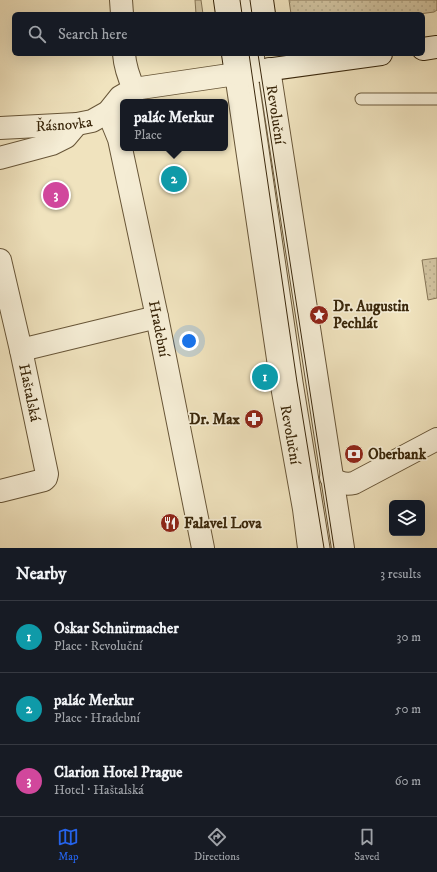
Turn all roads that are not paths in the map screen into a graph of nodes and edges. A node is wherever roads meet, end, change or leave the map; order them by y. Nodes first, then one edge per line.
1 (121, 0) edge
2 (225, 0) edge
3 (240, 0) edge
4 (122, 12) edge
5 (227, 12) edge
6 (242, 12) edge
7 (437, 47) edge
8 (425, 48) edge
9 (124, 56) edge
10 (351, 56) edge
11 (253, 63) edge
12 (134, 89) junction
13 (361, 99) dead end
14 (437, 99) edge
15 (108, 112) junction
16 (77, 124) junction
17 (0, 128) edge
18 (120, 144) edge
19 (122, 151) edge
20 (0, 158) edge
21 (0, 260) edge
22 (157, 317) junction
23 (21, 350) junction
24 (437, 439) edge
25 (332, 477) junction
26 (0, 491) edge
27 (203, 548) edge
28 (309, 548) edge
29 (324, 548) edge
30 (334, 548) edge
31 (343, 548) edge

1 - 4 street
2 - 5 street
3 - 6 lane
7 - 8 street
9 - 12 street
10 - 11 street, Řásnovka
11 - 12 street, Řásnovka
11 - 25 street, Revoluční
11 - 28 street, Revoluční
11 - 29 lane
11 - 30 lane
12 - 15 street, Řásnovka
13 - 14 lane
15 - 16 street, Řásnovka
15 - 18 street, Hradební
16 - 17 street, Řásnovka
16 - 20 street
19 - 22 street, Hradební
21 - 23 street, Haštalská
22 - 23 street
22 - 27 street, Hradební
23 - 26 street, Haštalská
24 - 25 street
25 - 31 street, Revoluční

